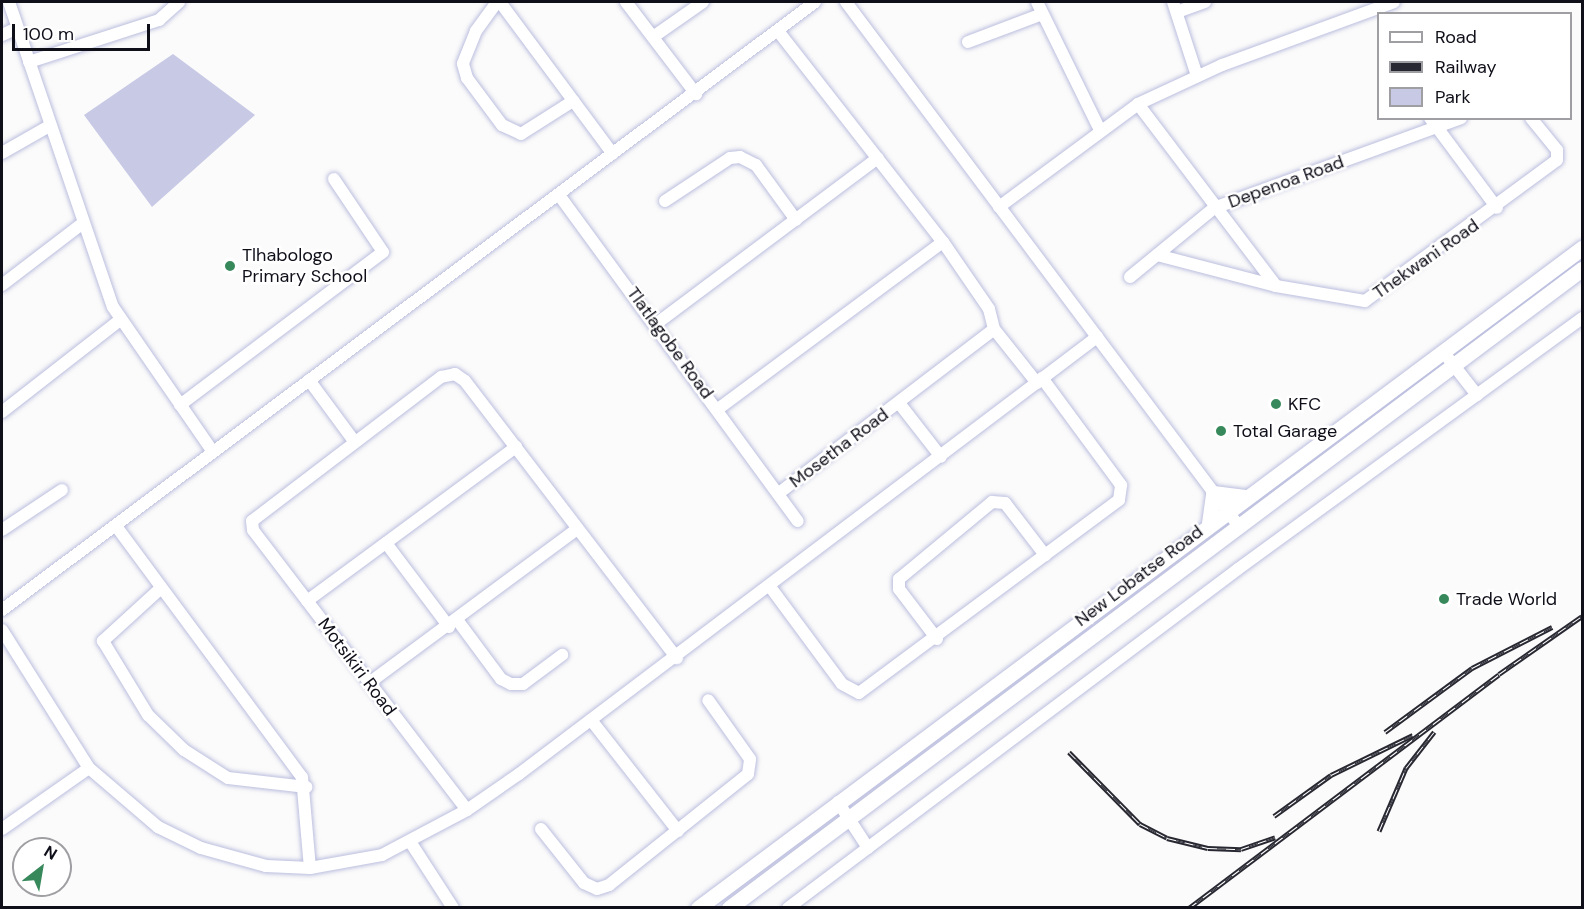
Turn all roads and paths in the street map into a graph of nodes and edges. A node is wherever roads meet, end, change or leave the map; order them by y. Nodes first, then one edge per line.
1 (9, 2) edge
2 (179, 2) edge
3 (499, 2) edge
4 (626, 2) edge
5 (703, 2) edge
6 (815, 2) edge
7 (846, 2) edge
8 (1037, 2) edge
9 (1204, 2) edge
10 (1391, 6) edge
11 (1175, 7) edge
12 (1042, 14) junction
13 (17, 28) junction
14 (778, 31) junction
15 (2, 35) edge
16 (653, 37) junction
17 (968, 42) dead end
18 (29, 62) junction
19 (1197, 76) junction
20 (696, 94) junction
21 (573, 101) junction
22 (1138, 104) junction
23 (1451, 120) edge
24 (1532, 120) edge
25 (1432, 124) edge
26 (51, 125) junction
27 (1100, 130) junction
28 (2, 153) edge
29 (613, 154) junction
30 (878, 158) junction
31 (334, 179) dead end
32 (559, 195) junction
33 (665, 201) dead end
34 (999, 207) junction
35 (1214, 208) junction
36 (1497, 208) junction
37 (796, 220) junction
38 (83, 223) junction
39 (943, 242) junction
40 (1582, 248) edge
41 (1157, 255) junction
42 (1582, 269) edge
43 (1130, 277) dead end
44 (2, 285) edge
45 (1276, 286) junction
46 (1582, 318) edge
47 (120, 320) junction
48 (656, 324) junction
49 (994, 329) junction
50 (1097, 337) junction
51 (1443, 351) junction
52 (1453, 364) junction
53 (309, 380) junction
54 (1040, 381) junction
55 (1478, 395) junction
56 (899, 403) junction
57 (180, 405) junction
58 (718, 409) junction
59 (2, 412) edge
60 (1336, 429) junction
61 (354, 441) junction
62 (1348, 443) junction
63 (516, 447) junction
64 (213, 452) junction
65 (941, 457) junction
66 (62, 490) dead end
67 (779, 493) junction
68 (1213, 493) junction
69 (1245, 497) junction
70 (1226, 511) junction
71 (798, 521) dead end
72 (1209, 523) junction
73 (1238, 525) junction
74 (116, 526) junction
75 (2, 530) edge
76 (576, 530) junction
77 (386, 543) junction
78 (1045, 555) junction
79 (161, 588) junction
80 (771, 588) junction
81 (307, 601) junction
82 (2, 610) edge
83 (453, 624) junction
84 (2, 630) edge
85 (937, 639) junction
86 (562, 655) dead end
87 (677, 658) junction
88 (369, 683) junction
89 (708, 700) dead end
90 (591, 720) junction
91 (89, 768) junction
92 (306, 787) junction
93 (838, 802) junction
94 (467, 810) junction
95 (849, 818) junction
96 (2, 829) edge
97 (541, 830) dead end
98 (678, 831) junction
99 (411, 843) junction
100 (868, 848) junction
101 (310, 868) junction
102 (453, 908) edge
103 (698, 908) edge
104 (729, 908) edge
105 (788, 908) edge

1 - 13 street
2 - 18 street
3 - 21 street
3 - 21 street
4 - 16 street
5 - 16 street
6 - 14 street
7 - 34 street
8 - 12 street
9 - 11 street
10 - 19 street
11 - 19 street
12 - 17 street
12 - 27 street
13 - 15 street
13 - 18 street
14 - 20 street
14 - 30 street
16 - 20 street
18 - 26 street
19 - 22 street
20 - 29 street
21 - 29 street
22 - 27 street
22 - 35 street
23 - 25 street, Depenoa Road
24 - 36 street, Thekwani Road
25 - 35 street, Depenoa Road
25 - 36 street
26 - 28 street
26 - 38 street
27 - 34 street
29 - 32 street
30 - 37 street
30 - 39 street
31 - 57 street
32 - 48 street, Tlatlagobe Road
32 - 53 street
33 - 37 street
34 - 50 street
35 - 41 street, Depenoa Road
35 - 45 street
36 - 45 street, Thekwani Road
37 - 48 street
38 - 44 street
38 - 47 street
39 - 49 street
39 - 58 street
40 - 51 main road, New Lobatse Road
41 - 43 street, Depenoa Road
41 - 45 street, Thekwani Road
42 - 52 main road
46 - 55 street
47 - 57 street
47 - 59 street
48 - 58 street, Tlatlagobe Road
49 - 54 street
49 - 56 street, Mosetha Road
50 - 54 street
50 - 68 street
51 - 52 street
51 - 60 main road, New Lobatse Road
52 - 55 street
52 - 62 main road
53 - 61 street
53 - 64 street
54 - 65 street
54 - 78 street
55 - 100 street
56 - 65 street, Mosetha Road
56 - 67 street, Mosetha Road
57 - 64 street
58 - 67 street, Tlatlagobe Road
60 - 62 main road
60 - 69 main road, New Lobatse Road
61 - 63 street
61 - 81 street, Motsikiri Road
62 - 73 main road
63 - 76 street
63 - 77 street
64 - 74 street
65 - 80 street
66 - 75 street
67 - 71 street, Tlatlagobe Road
68 - 69 main road
68 - 70 street
68 - 72 main road
69 - 70 main road, New Lobatse Road
70 - 72 main road, New Lobatse Road
70 - 73 street
72 - 93 main road, New Lobatse Road
73 - 95 main road
74 - 79 street
74 - 82 street
76 - 83 street
76 - 87 street
77 - 81 street
77 - 83 street
78 - 85 street
78 - 85 street
79 - 92 street
79 - 92 street
80 - 85 street
80 - 87 street
81 - 88 street, Motsikiri Road
83 - 86 street
83 - 88 street
84 - 91 street
87 - 90 street
88 - 94 street, Motsikiri Road
89 - 98 street
90 - 94 street
90 - 98 street
91 - 96 street
91 - 101 street
92 - 101 street
93 - 95 street
93 - 103 main road, New Lobatse Road
94 - 99 street
95 - 100 street
95 - 104 main road
97 - 98 street
99 - 101 street
99 - 102 street
100 - 105 street

